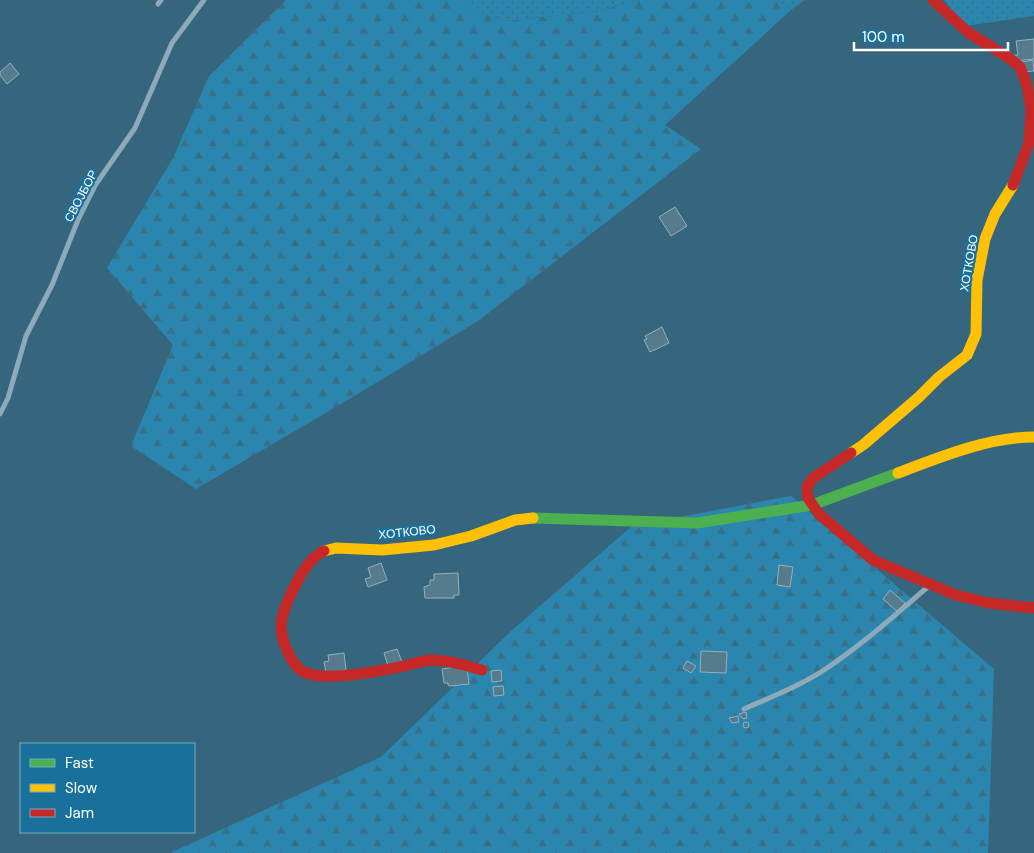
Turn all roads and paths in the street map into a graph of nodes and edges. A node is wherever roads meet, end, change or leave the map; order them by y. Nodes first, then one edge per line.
1 (204, 0) edge
2 (934, 0) edge
3 (1031, 87) edge
4 (0, 414) edge
5 (1034, 436) edge
6 (812, 504) junction
7 (930, 585) junction
8 (1034, 608) edge
9 (482, 670) dead end
10 (744, 709) dead end

1 - 4 street, СВОЈБОР
2 - 3 street, ХОТКОВО
3 - 6 street, ХОТКОВО
5 - 6 street, ХОТКОВО
6 - 7 street
6 - 9 street, ХОТКОВО
7 - 8 street
7 - 10 street

